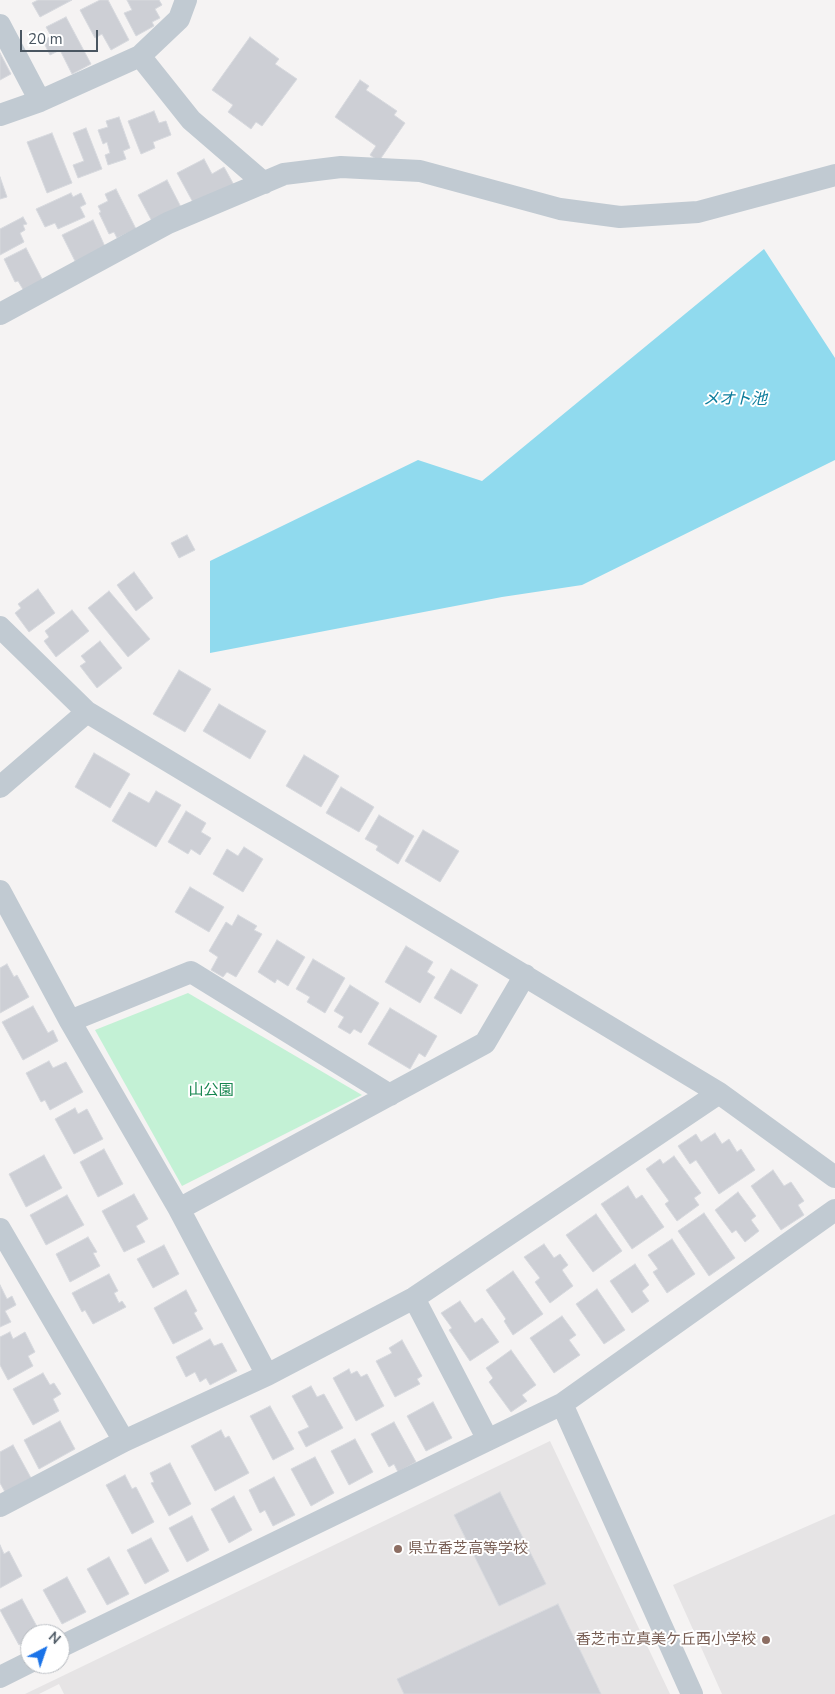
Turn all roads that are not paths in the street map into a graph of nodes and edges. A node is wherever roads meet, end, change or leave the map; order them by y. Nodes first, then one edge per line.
1 (186, 0) edge
2 (0, 25) edge
3 (140, 56) junction
4 (40, 100) junction
5 (0, 114) edge
6 (835, 176) edge
7 (264, 182) junction
8 (0, 314) edge
9 (0, 627) edge
10 (87, 712) junction
11 (0, 787) edge
12 (0, 891) edge
13 (524, 975) junction
14 (70, 1021) junction
15 (719, 1093) junction
16 (390, 1095) junction
17 (835, 1177) edge
18 (178, 1209) junction
19 (835, 1210) edge
20 (0, 1229) edge
21 (414, 1298) junction
22 (267, 1375) junction
23 (562, 1404) junction
24 (488, 1440) junction
25 (124, 1441) junction
26 (0, 1506) edge
27 (70, 1642) edge
28 (20, 1667) edge
29 (0, 1676) edge
30 (692, 1694) edge

1 - 3 street
2 - 4 street
3 - 4 street
3 - 7 street
4 - 5 street
6 - 7 street
7 - 8 street
9 - 10 street
10 - 11 street
10 - 13 street
12 - 14 street
13 - 15 street
13 - 16 street
14 - 16 street
14 - 18 street
15 - 17 street
15 - 21 street
16 - 18 street
18 - 22 street
19 - 23 street
20 - 25 street
21 - 22 street
21 - 24 street
22 - 25 street
23 - 24 street
23 - 30 street
24 - 27 street
25 - 26 street
28 - 29 street

